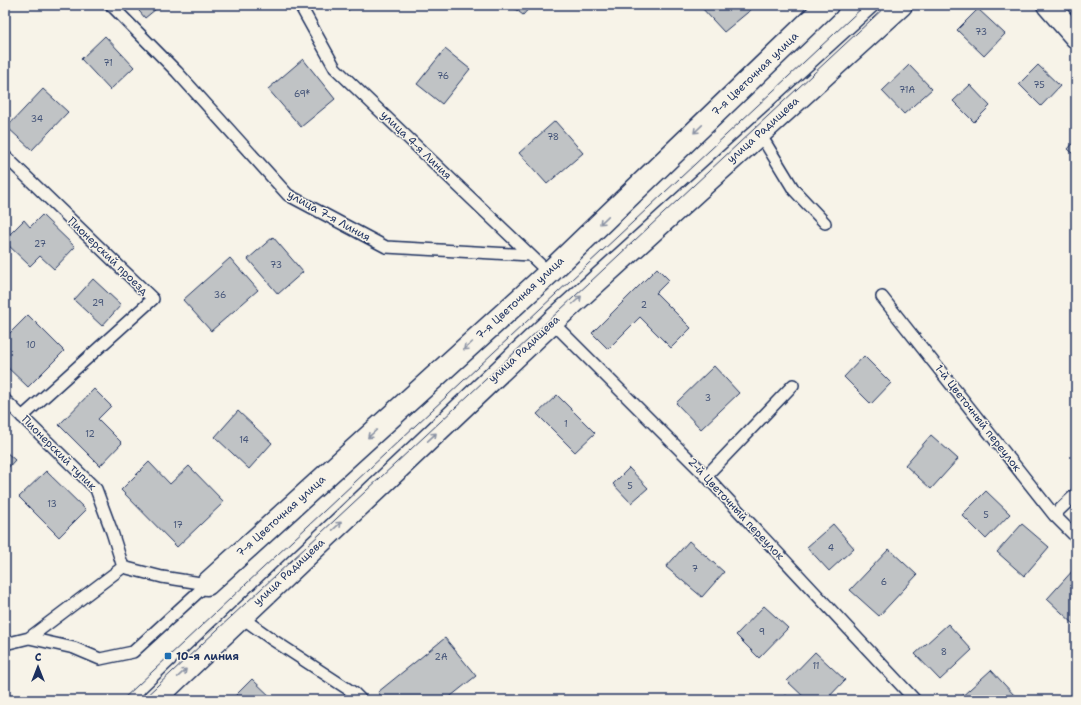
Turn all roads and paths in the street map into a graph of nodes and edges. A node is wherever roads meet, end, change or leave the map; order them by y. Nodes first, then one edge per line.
1 (111, 5) edge
2 (300, 5) edge
3 (826, 5) edge
4 (901, 5) edge
5 (1048, 5) edge
6 (1076, 37) edge
7 (760, 134) junction
8 (5, 156) edge
9 (824, 223) dead end
10 (530, 255) junction
11 (549, 273) junction
12 (882, 297) dead end
13 (552, 322) junction
14 (793, 385) dead end
15 (5, 400) edge
16 (22, 417) junction
17 (706, 476) junction
18 (1076, 494) edge
19 (1054, 515) junction
20 (1076, 537) edge
21 (123, 567) junction
22 (207, 584) junction
23 (241, 617) junction
24 (29, 638) junction
25 (5, 644) edge
26 (154, 700) edge
27 (361, 700) edge
28 (915, 700) edge

1 - 10 lane, улица 7-я Линия
2 - 10 lane, улица 4-я Линия
3 -> 11 street, 7-я Цветочная улица
4 - 7 street, улица Радищева
5 - 6 street
7 - 9 lane
13 -> 7 street, улица Радищева
8 - 16 lane, Пионерский проезд
10 - 11 lane, улица 4-я Линия
11 -> 22 street, 7-я Цветочная улица
12 - 19 lane, 1-й Цветочный переулок
13 - 17 lane, 2-й Цветочный переулок
23 -> 13 street, улица Радищева
14 - 17 lane
15 - 16 lane, Пионерский тупик
16 - 21 lane, Пионерский тупик
17 - 28 lane, 2-й Цветочный переулок
18 - 19 lane
19 - 20 lane, 1-й Цветочный переулок
21 - 22 lane
21 - 24 lane
22 - 24 lane
26 -> 23 street, улица Радищева
23 - 27 lane
24 - 25 lane

